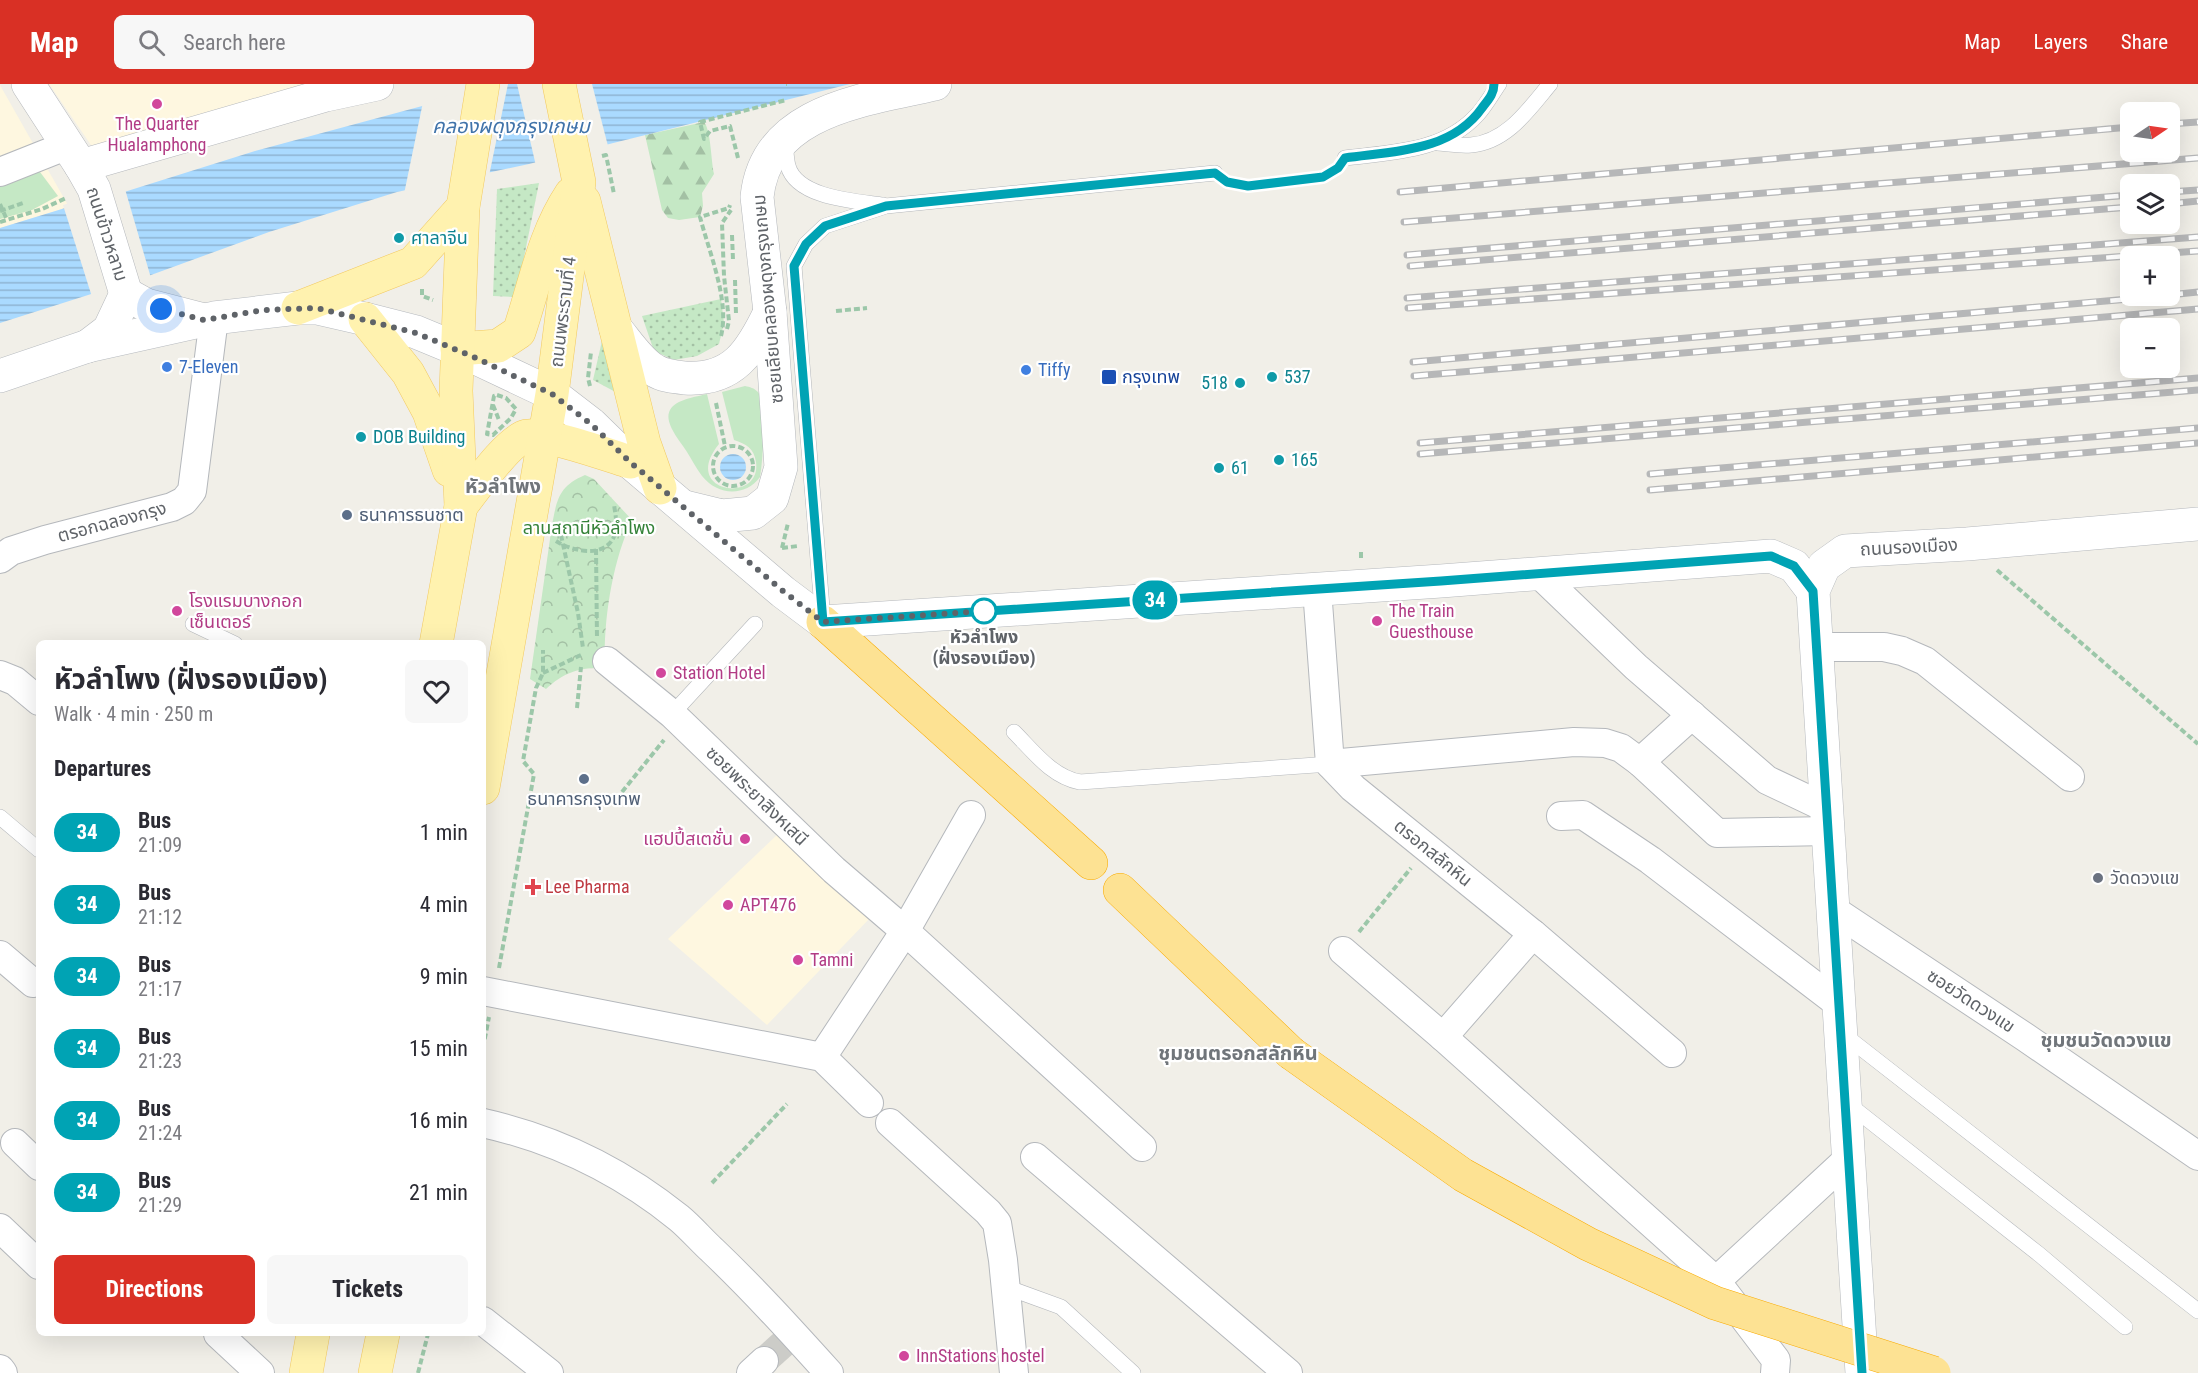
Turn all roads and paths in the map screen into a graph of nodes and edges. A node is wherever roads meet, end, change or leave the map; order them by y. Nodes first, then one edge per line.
1 (27, 84) edge
2 (377, 84) edge
3 (483, 84) edge
4 (559, 84) edge
5 (935, 84) edge
6 (1550, 84) edge
7 (1496, 87) edge
8 (796, 98) dead end
9 (785, 138) junction
10 (1435, 143) junction
11 (1345, 158) dead end
12 (584, 165) junction
13 (741, 167) dead end
14 (0, 172) edge
15 (1215, 173) dead end
16 (77, 174) junction
17 (464, 199) junction
18 (616, 201) dead end
19 (23, 203) dead end
20 (0, 204) edge
21 (886, 206) junction
22 (1, 210) edge
23 (7, 220) junction
24 (0, 222) edge
25 (732, 231) dead end
26 (734, 268) dead end
27 (735, 277) dead end
28 (126, 294) junction
29 (298, 308) junction
30 (867, 308) dead end
31 (836, 311) dead end
32 (770, 312) junction
33 (736, 316) dead end
34 (209, 319) junction
35 (365, 319) junction
36 (616, 329) junction
37 (724, 340) dead end
38 (720, 344) dead end
39 (88, 346) junction
40 (457, 349) junction
41 (0, 376) edge
42 (714, 393) dead end
43 (552, 394) junction
44 (493, 405) junction
45 (502, 426) junction
46 (545, 437) junction
47 (725, 446) junction
48 (630, 462) junction
49 (672, 497) junction
50 (614, 504) dead end
51 (461, 506) junction
52 (558, 523) dead end
53 (2196, 527) edge
54 (556, 541) dead end
55 (1967, 544) junction
56 (562, 545) junction
57 (596, 549) junction
58 (0, 559) edge
59 (1539, 574) junction
60 (1317, 589) junction
61 (1813, 591) junction
62 (823, 622) junction
63 (193, 624) dead end
64 (755, 624) dead end
65 (227, 640) edge
66 (437, 640) edge
67 (1815, 647) junction
68 (543, 650) dead end
69 (596, 653) junction
70 (543, 673) junction
71 (0, 675) edge
72 (36, 698) edge
73 (577, 708) dead end
74 (1692, 715) junction
75 (676, 717) junction
76 (1014, 732) dead end
77 (2198, 744) edge
78 (1640, 762) junction
79 (1330, 764) junction
80 (486, 771) edge
81 (2070, 777) dead end
82 (622, 792) dead end
83 (971, 815) dead end
84 (1561, 816) dead end
85 (0, 817) edge
86 (1827, 819) junction
87 (36, 847) edge
88 (1428, 848) junction
89 (1091, 863) dead end
90 (1120, 890) dead end
91 (1833, 909) junction
92 (906, 931) junction
93 (1533, 933) junction
94 (1343, 951) joint
95 (0, 955) edge
96 (33, 983) dead end
97 (489, 992) edge
98 (1839, 1018) junction
99 (486, 1020) edge
100 (1443, 1037) junction
101 (1672, 1053) dead end
102 (822, 1057) junction
103 (1845, 1101) junction
104 (869, 1103) dead end
105 (787, 1104) dead end
106 (890, 1123) dead end
107 (486, 1124) edge
108 (9, 1146) dead end
109 (1142, 1147) dead end
110 (2198, 1156) edge
111 (1035, 1157) dead end
112 (1848, 1159) junction
113 (36, 1164) edge
114 (712, 1183) dead end
115 (0, 1228) edge
116 (36, 1262) edge
117 (1716, 1281) junction
118 (1006, 1287) junction
119 (2198, 1311) edge
120 (486, 1323) edge
121 (2125, 1327) dead end
122 (220, 1336) edge
123 (313, 1336) edge
124 (384, 1336) edge
125 (427, 1336) edge
126 (0, 1370) edge
127 (3, 1373) edge
128 (260, 1373) edge
129 (306, 1373) edge
130 (375, 1373) edge
131 (418, 1373) edge
132 (549, 1373) edge
133 (829, 1373) edge
134 (1014, 1373) edge
135 (1133, 1373) edge
136 (1288, 1373) edge
137 (1775, 1373) edge
138 (1862, 1373) edge
139 (1934, 1373) edge

1 - 16 street, ถนนข้าวหลาม
2 - 16 street
3 - 17 main road
4 - 12 main road, ถนนพระรามที่ 4
5 - 9 street, ซอยเลียบคลองผดุงกรุงเกษม
6 - 10 lane
7 - 10 lane
8 - 13 path
9 - 21 lane
9 - 32 street, ซอยเลียบคลองผดุงกรุงเกษม
10 - 11 lane
12 - 18 path
12 - 36 main road
12 - 40 main road
12 - 43 main road, ถนนพระรามที่ 4
14 - 16 street
15 - 21 lane
16 - 23 path
16 - 28 street, ถนนข้าวหลาม
17 - 29 main road
17 - 40 main road
19 - 22 path
20 - 22 path
21 - 62 lane
22 - 23 path
23 - 24 path
25 - 26 path
27 - 33 path
28 - 34 street
28 - 39 street
29 - 34 street
29 - 35 street
30 - 31 path
32 - 36 street
32 - 49 street, ซอยเลียบคลองผดุงกรุงเกษม
34 - 39 street
34 - 58 street, ตรอกฉลองกรุง
35 - 40 street
35 - 51 main road
36 - 49 main road
37 - 38 path
39 - 41 street
40 - 43 street
40 - 51 main road
42 - 47 path
43 - 46 main road, ถนนพระรามที่ 4
43 - 48 street
44 - 45 path
44 - 45 path
44 - 45 path
46 - 48 main road
46 - 51 main road
46 - 80 main road, ถนนพระรามที่ 4
47 - 47 path
48 - 49 street
49 - 62 street
50 - 57 path
51 - 66 main road
52 - 56 path
53 - 55 street, ถนนรองเมือง
54 - 56 path
55 - 61 street, ถนนรองเมือง
55 - 77 path
56 - 57 path
56 - 69 path
57 - 69 path
59 - 60 street
59 - 61 street
59 - 74 street
60 - 62 street
60 - 79 street
61 - 67 street
62 - 89 highway
63 - 65 lane
64 - 75 lane
67 - 81 street
67 - 86 street
68 - 70 path
69 - 70 path
69 - 73 path
69 - 75 street, ซอยพระยาสิงหเสนี
70 - 97 path
71 - 72 street
74 - 78 street
74 - 86 street
75 - 82 path
75 - 92 street, ซอยพระยาสิงหเสนี
76 - 79 lane
78 - 79 street
78 - 86 street
79 - 88 street, ตรอกสลักหิน
83 - 92 street
84 - 98 street
85 - 87 lane
86 - 91 street
88 - 93 street, ตรอกสลักหิน
88 - 94 path
90 - 139 highway, bridge
91 - 98 street
91 - 110 street, ซอยวัดดวงแข
92 - 102 street
92 - 109 street, ซอยพระยาสิงหเสนี
93 - 100 street
93 - 101 street, ตรอกสลักหิน
94 - 100 street
95 - 96 street
97 - 99 path
97 - 102 street
98 - 103 street
98 - 119 lane
100 - 117 street
102 - 104 street
103 - 112 street
103 - 121 lane
105 - 114 path
106 - 118 street
107 - 133 street
108 - 113 street
111 - 136 street
112 - 117 street
112 - 138 street
115 - 116 street
117 - 137 street
118 - 134 street
118 - 135 lane
120 - 132 street
122 - 128 street
123 - 129 main road
124 - 130 main road
125 - 131 path
126 - 127 street

